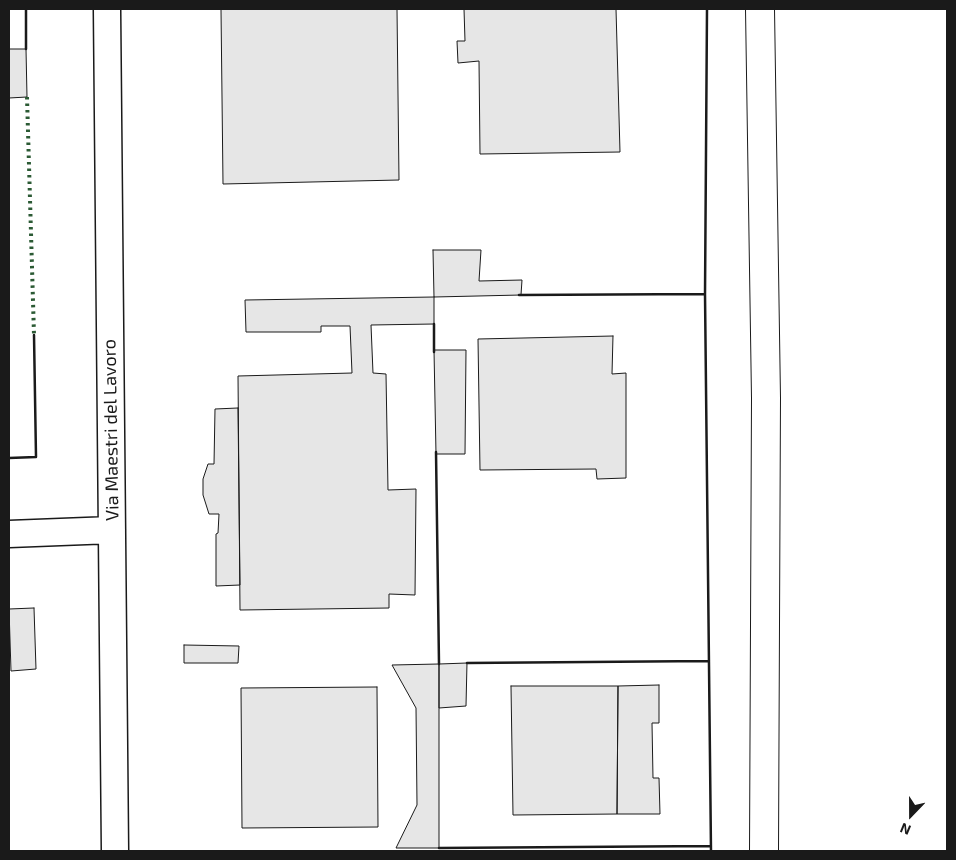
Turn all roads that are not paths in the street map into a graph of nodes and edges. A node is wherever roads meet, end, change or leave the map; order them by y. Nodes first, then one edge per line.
1 (107, 9) edge
2 (760, 9) edge
3 (112, 530) junction
4 (9, 534) edge
5 (115, 851) edge
6 (764, 851) edge

1 - 3 street, Via Maestri del Lavoro
2 - 6 street
3 - 4 street
3 - 5 street, Via Maestri del Lavoro

